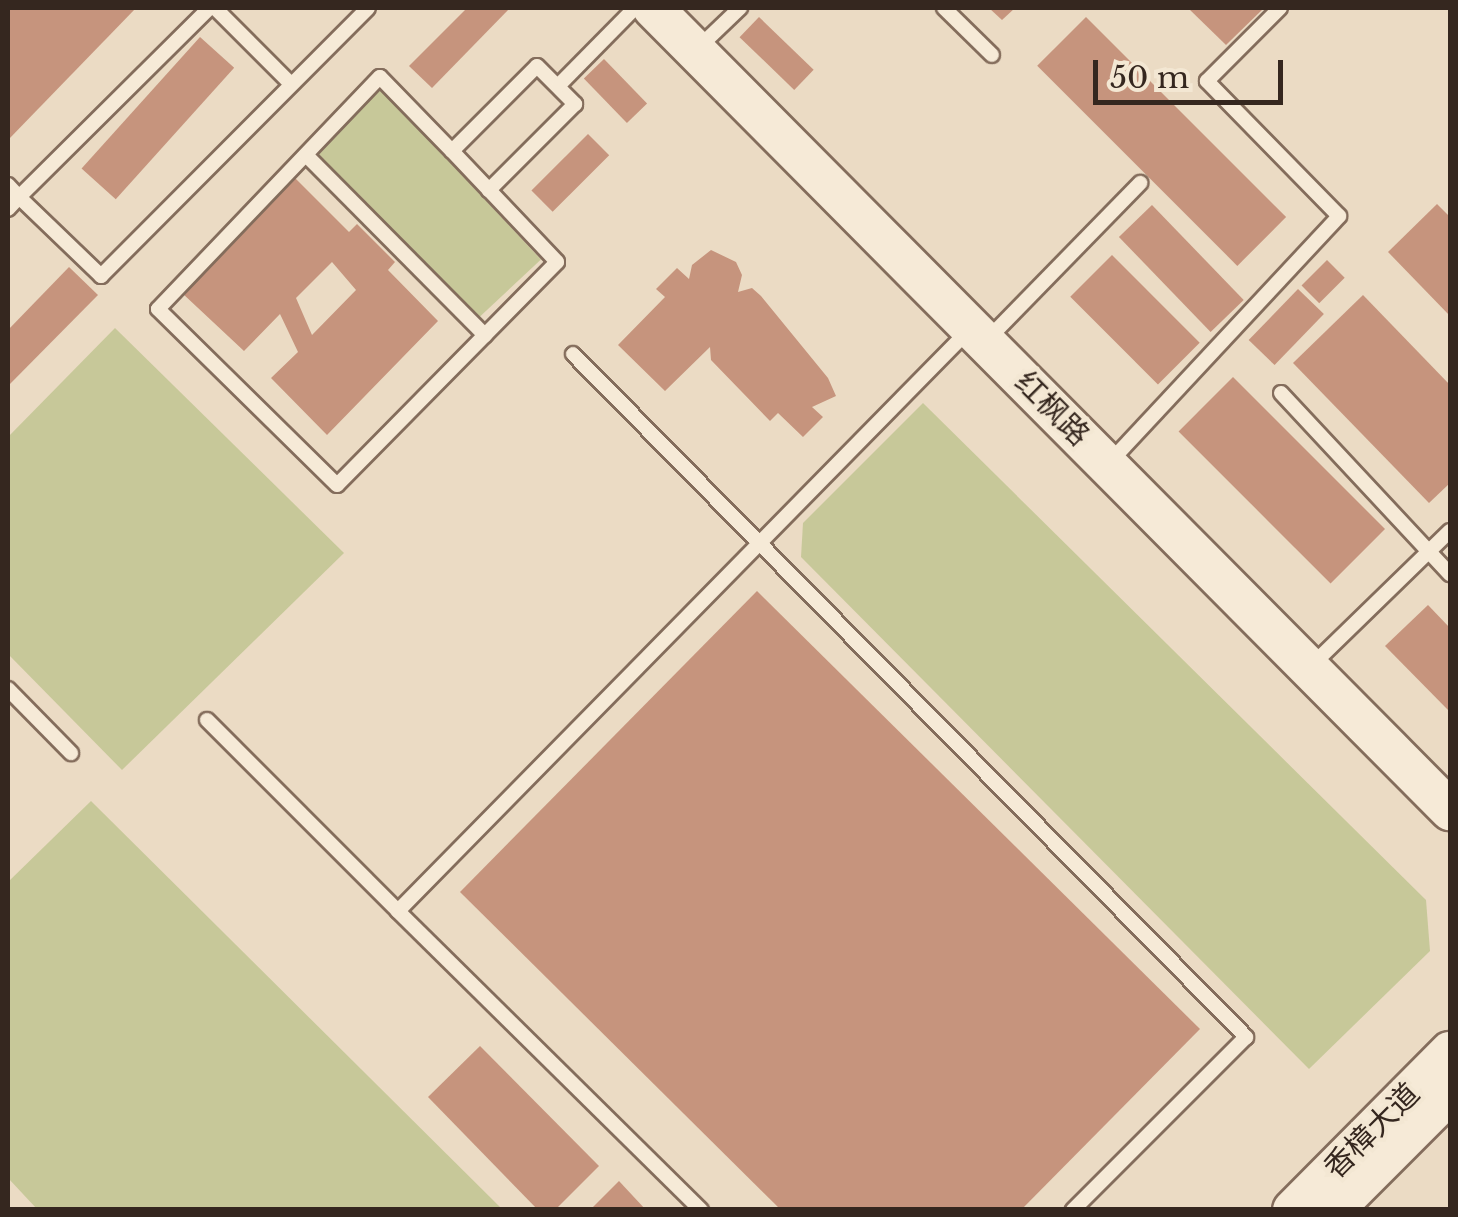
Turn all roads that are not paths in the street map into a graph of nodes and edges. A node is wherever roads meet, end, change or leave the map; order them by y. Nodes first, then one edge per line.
1 (212, 8) edge
2 (368, 8) edge
3 (635, 8) edge
4 (653, 8) edge
5 (740, 8) edge
6 (944, 8) edge
7 (1280, 8) edge
8 (696, 50) junction
9 (992, 54) dead end
10 (292, 84) junction
11 (558, 86) junction
12 (452, 150) junction
13 (306, 155) junction
14 (1140, 183) dead end
15 (8, 185) edge
16 (490, 190) junction
17 (20, 197) junction
18 (8, 209) edge
19 (485, 335) junction
20 (978, 335) junction
21 (573, 354) dead end
22 (1281, 393) dead end
23 (1107, 464) junction
24 (1450, 531) edge
25 (760, 543) junction
26 (1430, 551) junction
27 (1450, 574) edge
28 (1310, 668) junction
29 (8, 689) edge
30 (207, 720) dead end
31 (72, 753) dead end
32 (1450, 810) edge
33 (398, 911) junction
34 (1450, 1052) edge
35 (1450, 1092) edge
36 (701, 1210) edge
37 (1074, 1210) edge
38 (1294, 1210) edge
39 (1333, 1210) edge

1 - 10 lane
1 - 17 lane
2 - 10 lane
3 - 11 lane
4 - 8 street, 红枫路
5 - 8 lane
6 - 9 lane
7 - 23 lane
8 - 20 street, 红枫路
10 - 17 lane
11 - 12 lane
11 - 16 lane
12 - 13 lane
12 - 16 lane
13 - 19 lane
13 - 19 lane
14 - 20 lane
15 - 17 lane
16 - 19 lane
17 - 18 lane
20 - 23 street, 红枫路
20 - 25 lane
21 - 25 lane
22 - 26 lane
23 - 28 street, 红枫路
24 - 26 lane
25 - 33 lane
25 - 37 lane
26 - 27 lane
26 - 28 lane
28 - 32 street, 红枫路
29 - 31 lane
30 - 33 lane
33 - 36 lane
34 - 38 street, 香樟大道
35 - 39 street, 香樟大道

